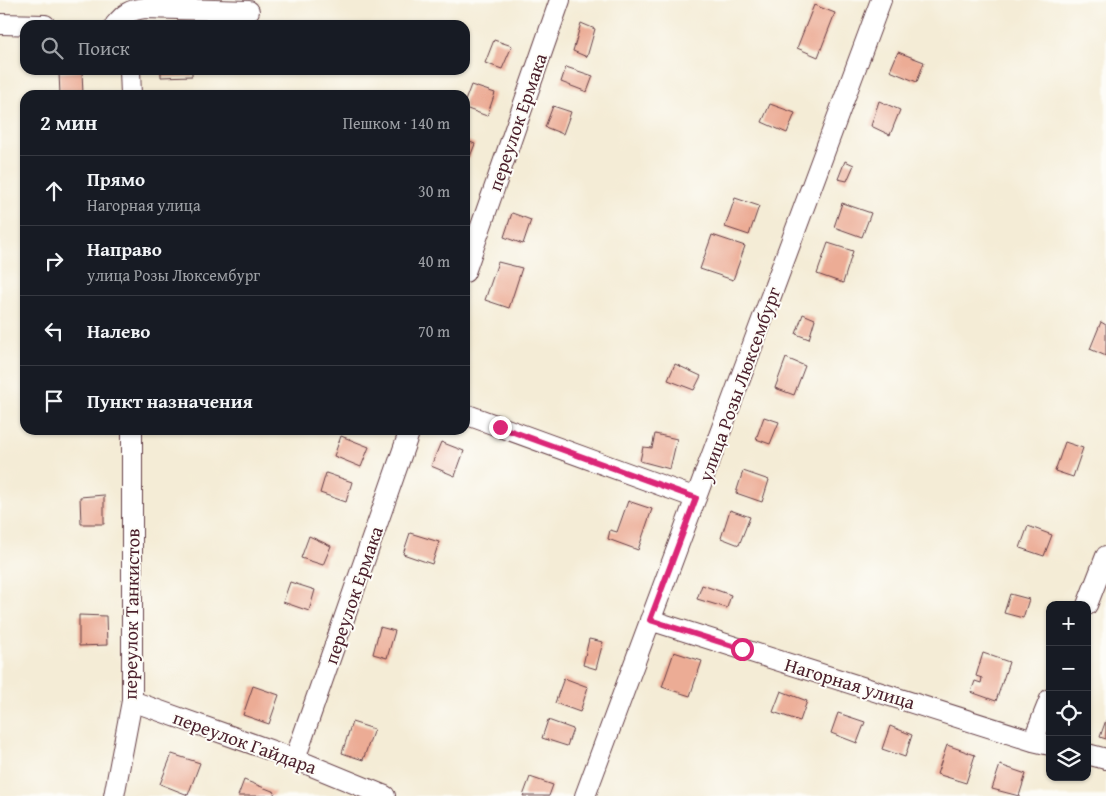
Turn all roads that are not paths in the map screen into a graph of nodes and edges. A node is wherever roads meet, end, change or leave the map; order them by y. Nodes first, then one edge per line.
1 (560, 0) edge
2 (881, 0) edge
3 (249, 11) dead end
4 (119, 20) edge
5 (0, 24) edge
6 (20, 24) edge
7 (130, 75) edge
8 (130, 90) edge
9 (470, 258) edge
10 (470, 416) edge
11 (132, 435) edge
12 (408, 435) edge
13 (696, 498) junction
14 (1106, 556) edge
15 (1089, 601) edge
16 (650, 620) junction
17 (132, 701) junction
18 (1046, 721) edge
19 (1042, 743) edge
20 (1091, 755) edge
21 (295, 759) junction
22 (1106, 759) edge
23 (114, 796) edge
24 (385, 796) edge
25 (585, 796) edge

1 - 9 street, переулок Ермака
2 - 13 street, улица Розы Люксембург
3 - 4 street
5 - 6 street
7 - 8 street
10 - 13 street
11 - 17 street, переулок Танкистов
12 - 21 street, переулок Ермака
13 - 16 street, улица Розы Люксембург
14 - 15 street
16 - 19 street, Нагорная улица
16 - 25 street, улица Розы Люксембург
17 - 21 street, переулок Гайдара
17 - 23 street, переулок Танкистов
18 - 19 street
20 - 22 street
21 - 24 street, переулок Гайдара

